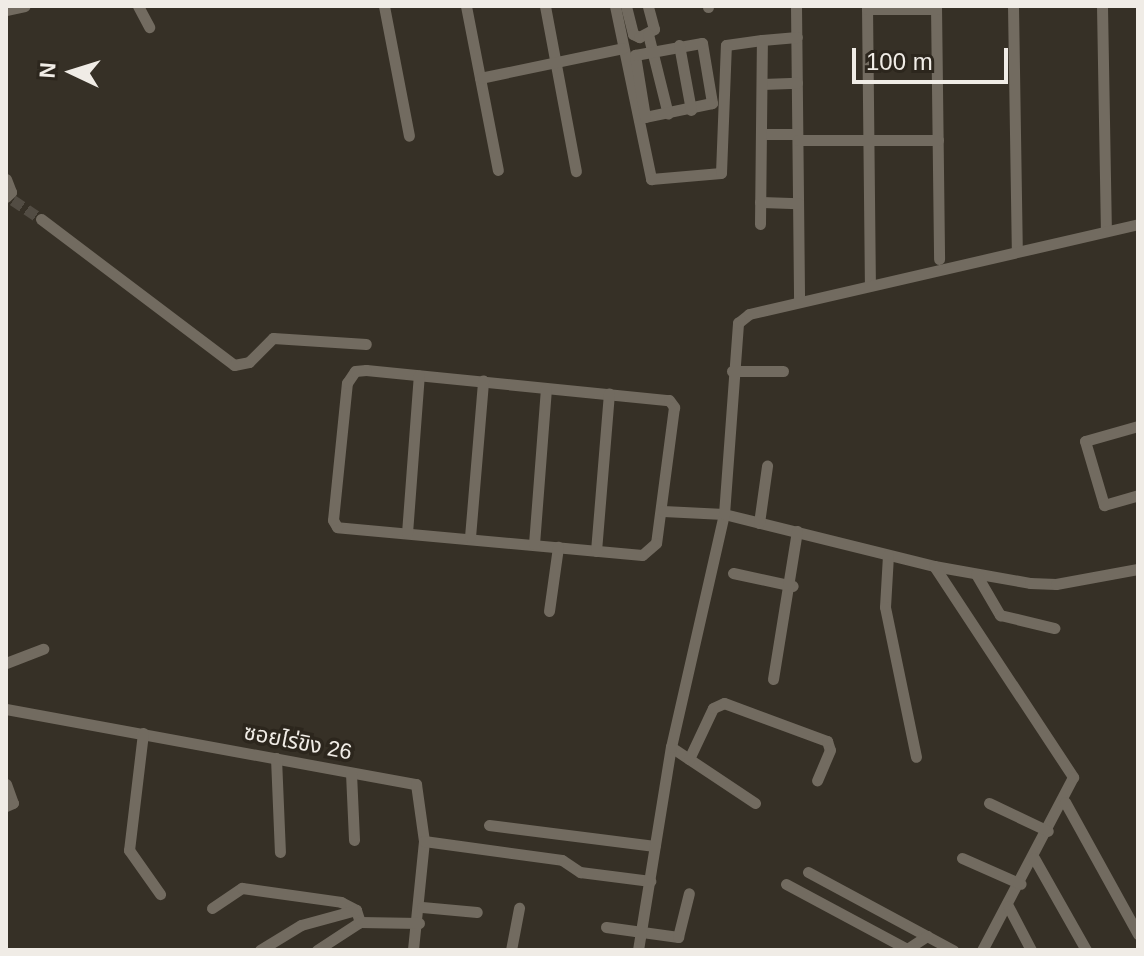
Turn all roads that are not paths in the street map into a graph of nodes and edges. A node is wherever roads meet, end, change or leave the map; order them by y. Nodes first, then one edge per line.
1 (25, 6) edge
2 (138, 6) edge
3 (384, 6) edge
4 (466, 6) edge
5 (545, 6) edge
6 (615, 6) edge
7 (626, 6) edge
8 (648, 6) edge
9 (796, 6) edge
10 (1013, 6) edge
11 (1102, 6) edge
12 (936, 7) edge
13 (867, 8) edge
14 (6, 10) edge
15 (149, 27) dead end
16 (648, 34) junction
17 (797, 37) junction
18 (762, 40) junction
19 (679, 45) junction
20 (623, 48) junction
21 (654, 50) junction
22 (555, 62) junction
23 (480, 78) junction
24 (797, 83) junction
25 (762, 84) junction
26 (691, 110) junction
27 (668, 114) junction
28 (762, 134) junction
29 (409, 136) dead end
30 (798, 137) junction
31 (938, 140) junction
32 (868, 141) junction
33 (498, 170) dead end
34 (576, 171) dead end
35 (6, 179) edge
36 (9, 198) edge
37 (760, 202) junction
38 (798, 203) junction
39 (41, 219) tunnel mouth
40 (760, 224) dead end
41 (1138, 224) edge
42 (1106, 231) junction
43 (1017, 250) junction
44 (939, 259) dead end
45 (870, 285) junction
46 (799, 302) junction
47 (366, 344) dead end
48 (732, 371) junction
49 (783, 371) dead end
50 (419, 375) junction
51 (483, 381) junction
52 (546, 388) junction
53 (609, 394) junction
54 (1138, 426) edge
55 (767, 466) dead end
56 (1138, 495) edge
57 (663, 511) junction
58 (724, 514) junction
59 (759, 523) junction
60 (797, 531) junction
61 (407, 533) junction
62 (470, 537) junction
63 (534, 544) junction
64 (558, 547) junction
65 (596, 551) junction
66 (888, 555) junction
67 (934, 566) junction
68 (1138, 569) edge
69 (733, 573) dead end
70 (976, 574) junction
71 (793, 586) junction
72 (549, 611) dead end
73 (1054, 628) dead end
74 (43, 649) dead end
75 (6, 663) edge
76 (773, 679) dead end
77 (6, 709) edge
78 (143, 733) junction
79 (671, 747) junction
80 (916, 757) dead end
81 (276, 758) junction
82 (689, 759) junction
83 (351, 773) junction
84 (817, 780) dead end
85 (6, 784) edge
86 (1065, 802) junction
87 (755, 803) dead end
88 (989, 803) dead end
89 (6, 806) edge
90 (489, 825) dead end
91 (1048, 831) junction
92 (354, 840) dead end
93 (424, 841) junction
94 (655, 846) junction
95 (280, 852) dead end
96 (962, 858) dead end
97 (1034, 858) junction
98 (808, 872) dead end
99 (650, 881) junction
100 (786, 884) dead end
101 (1021, 884) junction
102 (689, 893) dead end
103 (160, 894) dead end
104 (1008, 906) junction
105 (422, 907) junction
106 (212, 908) dead end
107 (519, 908) dead end
108 (477, 912) dead end
109 (358, 916) junction
110 (419, 923) junction
111 (606, 927) dead end
112 (641, 932) junction
113 (1138, 934) edge
114 (927, 936) junction
115 (260, 950) edge
116 (317, 950) edge
117 (412, 950) edge
118 (511, 950) edge
119 (638, 950) edge
120 (953, 950) edge
121 (982, 950) edge
122 (1031, 950) edge
123 (1086, 950) edge

1 - 14 street
2 - 15 street
3 - 29 street
4 - 23 street
5 - 22 street
6 - 20 street
7 - 16 street
8 - 16 street
9 - 17 street
10 - 43 street
11 - 42 street
12 - 13 street
12 - 31 street
13 - 32 street
16 - 21 street
17 - 18 street
17 - 24 street
18 - 20 street
18 - 25 street
19 - 21 street
19 - 26 street
19 - 26 street
20 - 22 street
21 - 27 street
21 - 27 street
22 - 23 street
22 - 34 street
23 - 33 street
24 - 25 street
24 - 30 street
25 - 28 street
26 - 27 street
28 - 30 street
28 - 37 street
30 - 32 street
30 - 38 street
31 - 32 street
31 - 44 street
32 - 45 street
35 - 36 street
37 - 38 street
37 - 40 street
38 - 46 street
39 - 47 street
41 - 42 street
42 - 43 street
43 - 45 street
45 - 46 street
46 - 48 street
48 - 49 street
48 - 58 street
50 - 51 street
50 - 61 street
50 - 61 street
51 - 52 street
51 - 62 street
52 - 53 street
52 - 63 street
53 - 57 street
53 - 65 street
54 - 56 street
55 - 59 street
57 - 58 street
57 - 65 street
58 - 59 street
58 - 79 street
59 - 60 street
60 - 66 street
60 - 71 street
61 - 62 street
62 - 63 street
63 - 64 street
64 - 65 street
64 - 72 street
66 - 67 street
66 - 80 street
67 - 70 street
67 - 86 street
68 - 70 street
69 - 71 street
70 - 73 street
71 - 76 street
74 - 75 street
77 - 78 street, ซอยไร่ขิง 26
78 - 81 street, ซอยไร่ขิง 26
78 - 103 street
79 - 82 street
79 - 94 street
81 - 83 street, ซอยไร่ขิง 26
81 - 95 street
82 - 84 street
82 - 87 street
83 - 92 street
83 - 93 street, ซอยไร่ขิง 26
85 - 89 street
86 - 91 street
86 - 113 street
88 - 91 street
90 - 94 street
91 - 97 street
93 - 99 street
93 - 105 street, ซอยไร่ขิง 26
94 - 99 street
96 - 101 street
97 - 101 street
97 - 123 street
98 - 114 street
99 - 112 street
100 - 114 street
101 - 104 street
102 - 112 street
104 - 121 street
104 - 122 street
105 - 108 street
105 - 110 street, ซอยไร่ขิง 26
106 - 109 street
107 - 118 street
109 - 110 street
109 - 115 street
109 - 116 street
110 - 117 street, ซอยไร่ขิง 26
111 - 112 street
112 - 119 street
114 - 120 street

